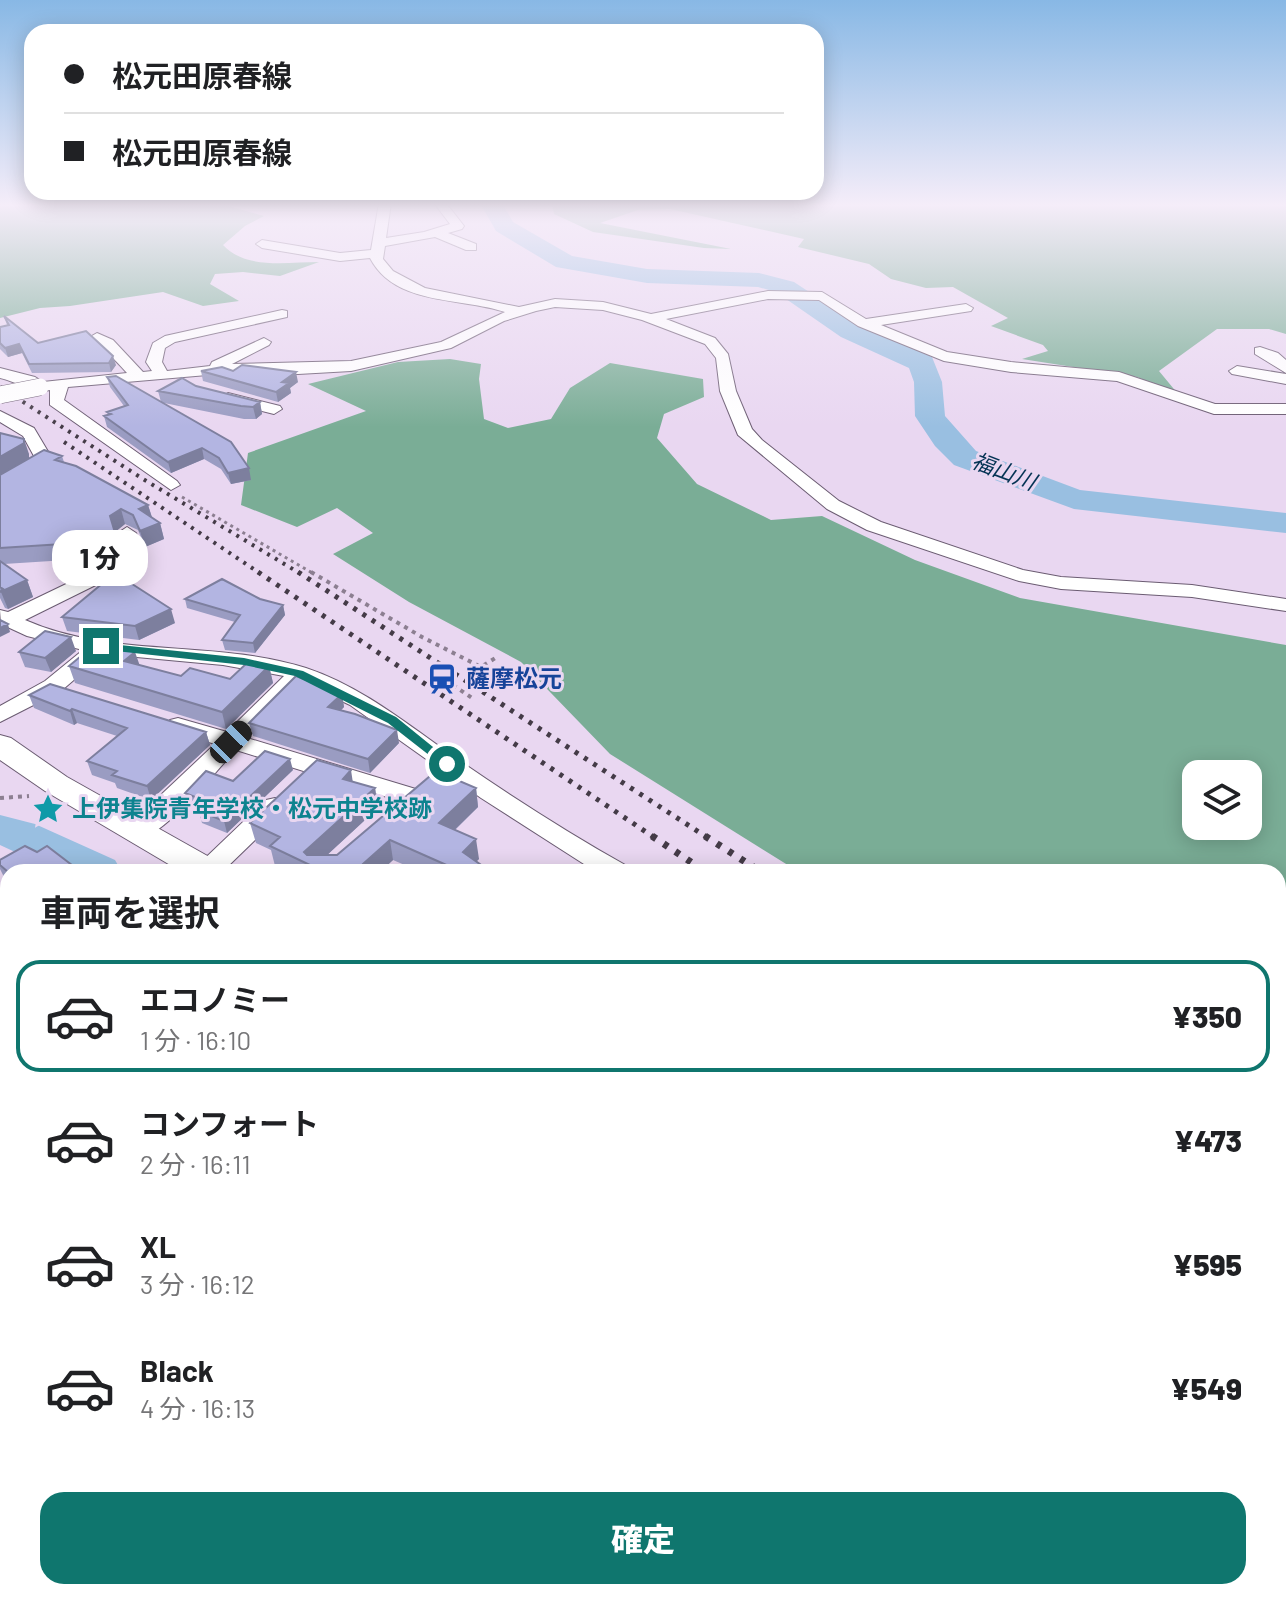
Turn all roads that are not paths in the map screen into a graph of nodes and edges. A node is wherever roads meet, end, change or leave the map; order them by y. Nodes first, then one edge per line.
1 (395, 278) edge
2 (966, 308) dead end
3 (517, 311) junction
4 (282, 314) dead end
5 (647, 317) junction
6 (863, 323) junction
7 (97, 337) edge
8 (264, 342) dead end
9 (1260, 351) dead end
10 (148, 359) junction
11 (1286, 368) edge
12 (209, 371) junction
13 (1237, 371) dead end
14 (0, 373) edge
15 (139, 377) junction
16 (1286, 379) edge
17 (63, 382) junction
18 (40, 387) junction
19 (0, 395) edge
20 (274, 409) dead end
21 (1286, 409) edge
22 (0, 416) edge
23 (171, 485) road end
24 (0, 486) edge
25 (127, 533) dead end
26 (1286, 605) edge
27 (4, 618) edge
28 (101, 646) junction
29 (299, 673) junction
30 (53, 686) junction
31 (83, 696) edge
32 (0, 715) edge
33 (157, 719) edge
34 (231, 742) junction
35 (0, 745) edge
36 (447, 764) junction
37 (314, 768) junction
38 (411, 796) junction
39 (389, 815) edge
40 (139, 830) junction
41 (196, 864) edge
42 (215, 864) edge
43 (605, 864) edge

1 - 3 street
2 - 6 street
3 - 5 street
3 - 12 street
4 - 10 street
5 - 6 street
5 - 26 street
6 - 21 street
7 - 15 street
8 - 12 street
9 - 11 street
10 - 12 street
10 - 15 street
10 - 20 street
13 - 16 street
14 - 18 street
15 - 17 street
17 - 18 street
17 - 23 street
18 - 19 street, bridge
22 - 24 street
25 - 27 street
27 - 28 street
28 - 29 street
28 - 30 street
29 - 34 street
29 - 36 street
30 - 31 street
30 - 32 street
33 - 34 street
34 - 37 street
34 - 40 street
35 - 40 main road
36 - 38 street
36 - 43 street
37 - 38 street
37 - 42 street
38 - 39 street
40 - 41 main road

